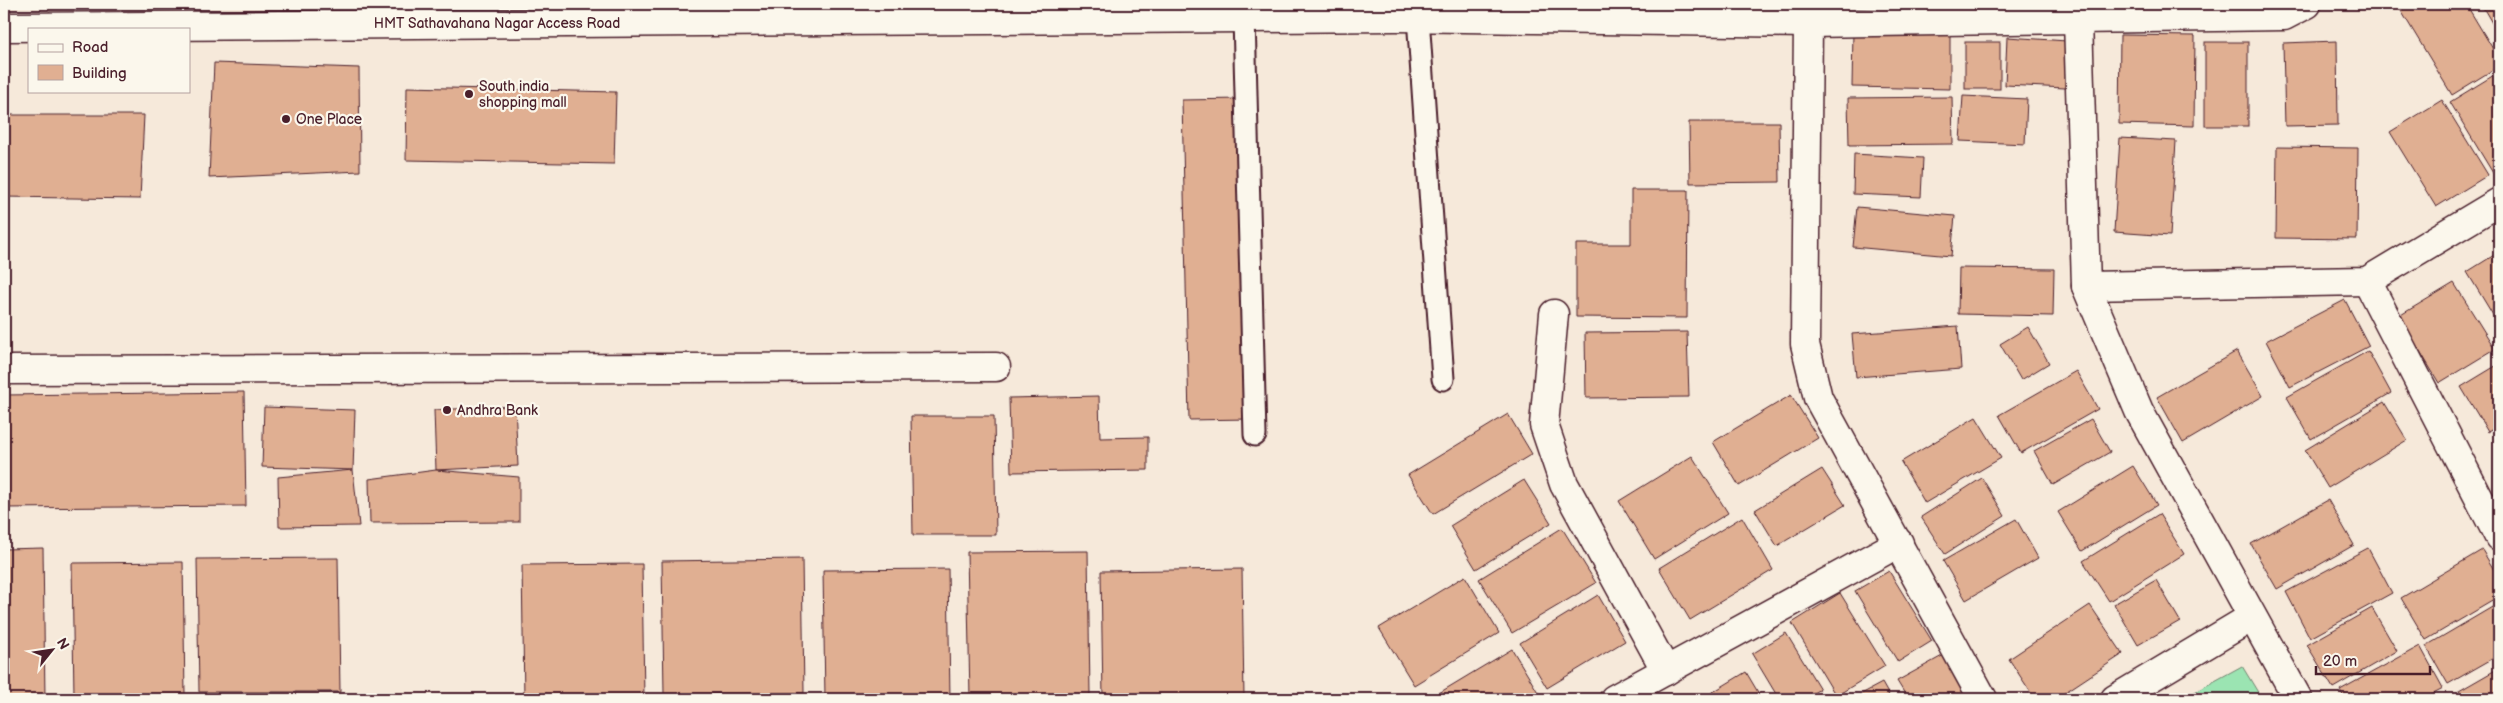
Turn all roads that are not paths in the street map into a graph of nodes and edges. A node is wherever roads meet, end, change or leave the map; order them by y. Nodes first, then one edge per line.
1 (2306, 4) edge
2 (2145, 11) edge
3 (1418, 17) junction
4 (1244, 18) junction
5 (2078, 20) junction
6 (1808, 24) junction
7 (4, 27) edge
8 (2499, 202) edge
9 (2366, 281) junction
10 (2086, 286) junction
11 (1554, 314) dead end
12 (996, 367) dead end
13 (4, 370) edge
14 (1443, 378) dead end
15 (1255, 435) dead end
16 (2499, 537) edge
17 (1899, 543) junction
18 (2252, 617) junction
19 (1666, 671) junction
20 (1614, 699) edge
21 (1983, 699) edge
22 (2115, 699) edge
23 (2298, 699) edge

1 - 2 street, HMT Sathavahana Nagar Access Road
2 - 5 street, HMT Sathavahana Nagar Access Road
3 - 4 street, HMT Sathavahana Nagar Access Road
3 - 6 street, HMT Sathavahana Nagar Access Road
3 - 14 lane
4 - 7 street, HMT Sathavahana Nagar Access Road
4 - 15 lane
5 - 6 street, HMT Sathavahana Nagar Access Road
5 - 10 street
6 - 17 street
8 - 9 street
9 - 10 street
9 - 16 street
10 - 18 street
11 - 19 street
12 - 13 street
17 - 19 street
17 - 21 street
18 - 22 street
18 - 23 street
19 - 20 street

